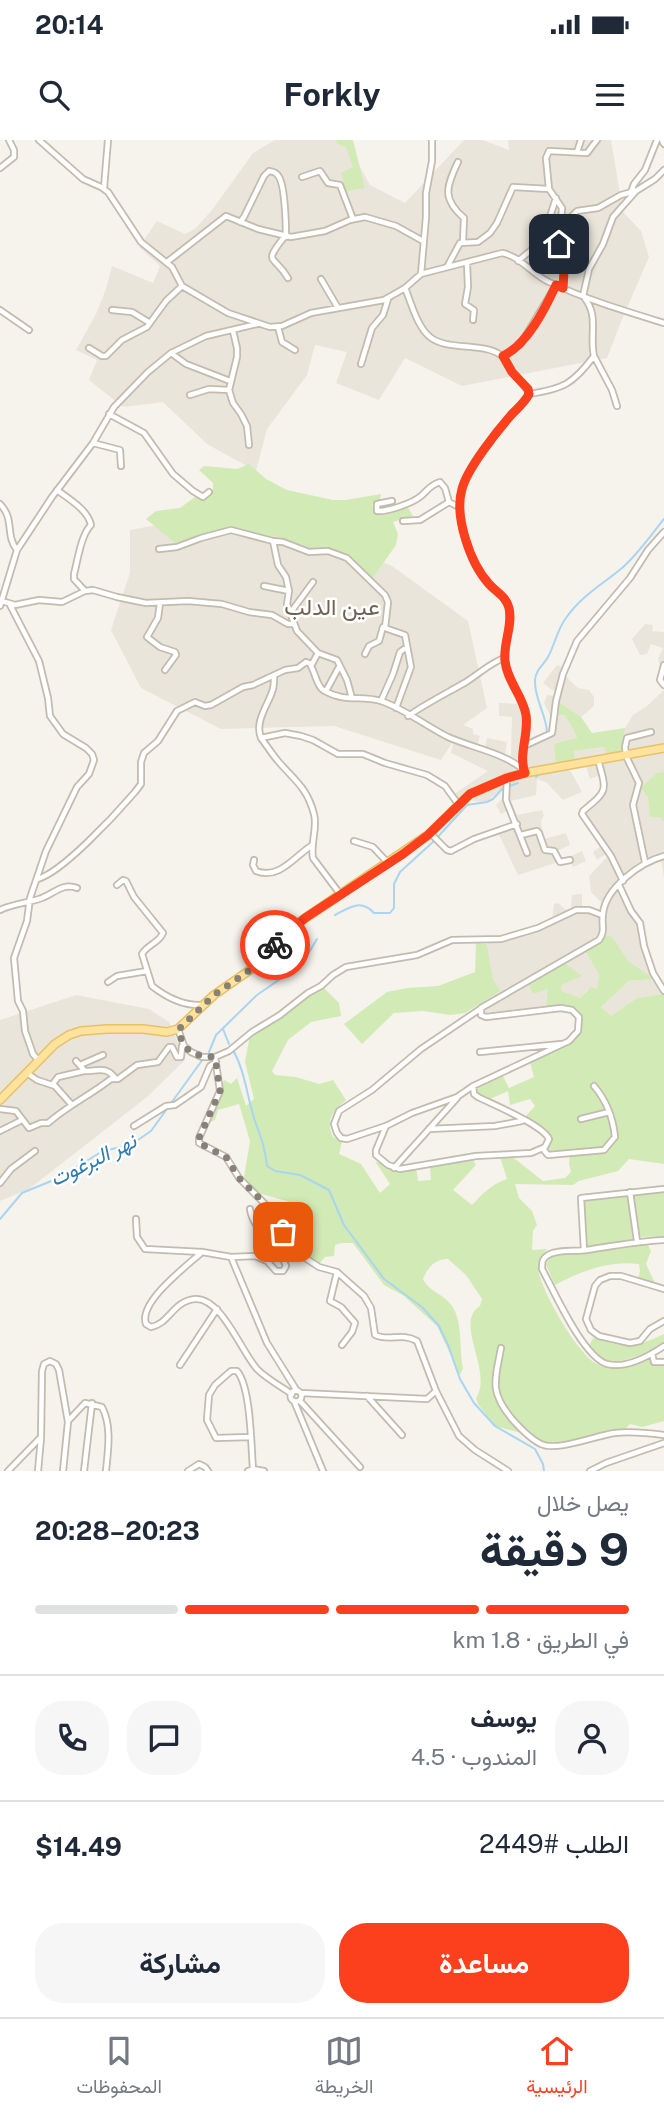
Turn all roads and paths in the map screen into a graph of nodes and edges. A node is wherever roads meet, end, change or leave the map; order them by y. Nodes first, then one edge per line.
1 (9, 140) edge
2 (39, 140) edge
3 (108, 140) edge
4 (432, 140) edge
5 (581, 140) edge
6 (597, 140) edge
7 (657, 140) edge
8 (576, 152) junction
9 (458, 162) dead end
10 (0, 168) edge
11 (664, 170) edge
12 (302, 177) dead end
13 (104, 188) junction
14 (549, 189) junction
15 (634, 191) junction
16 (556, 197) junction
17 (353, 219) junction
18 (243, 221) junction
19 (561, 223) junction
20 (286, 236) junction
21 (423, 241) junction
22 (463, 241) junction
23 (559, 243) junction
24 (541, 245) junction
25 (518, 261) junction
26 (167, 262) junction
27 (467, 262) junction
28 (446, 268) junction
29 (421, 274) junction
30 (288, 278) dead end
31 (321, 279) dead end
32 (556, 285) junction
33 (182, 286) junction
34 (405, 288) junction
35 (563, 288) junction
36 (583, 296) junction
37 (388, 298) junction
38 (338, 308) junction
39 (0, 310) edge
40 (112, 310) dead end
41 (473, 320) dead end
42 (150, 323) junction
43 (664, 323) edge
44 (257, 324) junction
45 (278, 327) junction
46 (29, 330) dead end
47 (233, 331) junction
48 (89, 348) dead end
49 (295, 350) dead end
50 (171, 354) junction
51 (503, 356) junction
52 (594, 356) junction
53 (361, 364) dead end
54 (230, 381) junction
55 (229, 390) junction
56 (529, 394) junction
57 (190, 395) dead end
58 (617, 406) dead end
59 (109, 414) junction
60 (93, 443) junction
61 (249, 445) dead end
62 (121, 466) dead end
63 (57, 490) junction
64 (209, 492) dead end
65 (392, 501) dead end
66 (449, 502) junction
67 (0, 503) edge
68 (459, 507) junction
69 (403, 521) dead end
70 (664, 532) edge
71 (273, 541) junction
72 (17, 550) junction
73 (159, 550) dead end
74 (313, 582) dead end
75 (264, 586) dead end
76 (85, 591) junction
77 (289, 591) junction
78 (1, 603) edge
79 (160, 603) junction
80 (10, 605) junction
81 (290, 612) junction
82 (294, 624) junction
83 (384, 626) junction
84 (407, 649) junction
85 (318, 653) junction
86 (365, 653) dead end
87 (504, 658) junction
88 (312, 664) junction
89 (664, 665) edge
90 (339, 666) junction
91 (165, 670) dead end
92 (274, 677) junction
93 (664, 685) edge
94 (326, 691) junction
95 (352, 698) junction
96 (381, 701) junction
97 (396, 708) junction
98 (408, 716) junction
99 (651, 732) dead end
100 (261, 738) junction
101 (524, 746) junction
102 (664, 748) edge
103 (625, 754) junction
104 (597, 759) junction
105 (524, 771) junction
106 (507, 780) junction
107 (458, 804) junction
108 (517, 824) junction
109 (521, 835) junction
110 (435, 837) junction
111 (354, 841) dead end
112 (312, 846) junction
113 (527, 853) dead end
114 (664, 856) edge
115 (254, 860) dead end
116 (570, 860) dead end
117 (645, 862) junction
118 (389, 863) junction
119 (37, 879) junction
120 (621, 883) junction
121 (117, 885) dead end
122 (77, 888) dead end
123 (340, 894) junction
124 (29, 901) junction
125 (0, 911) edge
126 (602, 915) junction
127 (147, 971) junction
128 (107, 982) dead end
129 (664, 991) edge
130 (202, 1005) junction
131 (481, 1008) junction
132 (178, 1030) junction
133 (182, 1041) junction
134 (565, 1044) junction
135 (480, 1052) dead end
136 (103, 1055) dead end
137 (216, 1060) junction
138 (39, 1061) junction
139 (85, 1071) junction
140 (27, 1073) junction
141 (116, 1079) junction
142 (52, 1085) junction
143 (473, 1086) junction
144 (594, 1086) dead end
145 (457, 1097) junction
146 (0, 1100) edge
147 (71, 1104) junction
148 (0, 1109) edge
149 (609, 1112) junction
150 (22, 1119) junction
151 (515, 1119) junction
152 (581, 1119) dead end
153 (134, 1126) dead end
154 (386, 1126) junction
155 (429, 1129) junction
156 (0, 1131) edge
157 (543, 1149) junction
158 (35, 1151) dead end
159 (394, 1168) junction
160 (0, 1183) edge
161 (664, 1189) edge
162 (630, 1192) junction
163 (250, 1209) dead end
164 (136, 1219) dead end
165 (664, 1240) edge
166 (637, 1241) junction
167 (584, 1250) junction
168 (202, 1252) junction
169 (231, 1257) junction
170 (337, 1272) junction
171 (664, 1289) edge
172 (217, 1308) junction
173 (212, 1318) junction
174 (223, 1318) junction
175 (664, 1321) edge
176 (342, 1345) dead end
177 (664, 1346) edge
178 (501, 1348) dead end
179 (652, 1353) junction
180 (664, 1362) edge
181 (180, 1365) dead end
182 (436, 1391) junction
183 (296, 1393) junction
184 (367, 1395) junction
185 (427, 1399) junction
186 (297, 1401) junction
187 (441, 1401) junction
188 (92, 1403) junction
189 (68, 1422) junction
190 (402, 1435) dead end
191 (664, 1435) edge
192 (250, 1437) junction
193 (41, 1438) junction
194 (664, 1443) edge
195 (360, 1467) dead end
196 (250, 1470) edge
197 (8, 1471) edge
198 (38, 1471) edge
199 (63, 1471) edge
200 (84, 1471) edge
201 (106, 1471) edge
202 (188, 1471) edge
203 (208, 1471) edge
204 (264, 1471) edge
205 (323, 1471) edge
206 (508, 1471) edge
207 (590, 1471) edge

1 - 10 street
2 - 13 street
3 - 13 street
4 - 21 street
5 - 8 street
6 - 8 street
7 - 15 street
8 - 14 street
9 - 22 street
11 - 15 street
12 - 17 street
13 - 26 street
14 - 16 street
14 - 22 street
15 - 19 street
15 - 36 street
16 - 19 street
16 - 24 street
17 - 20 street
17 - 21 street
18 - 20 street
18 - 20 street
18 - 26 street
19 - 23 street
20 - 30 street
21 - 29 street
22 - 28 street
23 - 24 street
23 - 35 street
24 - 25 street
25 - 27 street
25 - 32 street
26 - 33 street
27 - 28 street
27 - 41 street
28 - 29 street
29 - 34 street
31 - 38 street
32 - 35 street
32 - 51 street
33 - 42 street
33 - 44 street
34 - 37 street
34 - 51 street
35 - 36 street
36 - 43 street
36 - 52 street
37 - 38 street
37 - 53 street
38 - 45 street
39 - 46 street
40 - 42 street
42 - 48 street
44 - 45 street
44 - 47 street
45 - 49 street
47 - 50 street
47 - 54 street
50 - 54 street
50 - 59 street
51 - 56 street
52 - 56 street
52 - 58 street
54 - 55 street
55 - 57 street
55 - 61 street
56 - 68 street
59 - 60 street
59 - 64 street
60 - 62 street
60 - 63 street
63 - 72 street
63 - 76 street
65 - 66 street
66 - 68 street
66 - 69 street
67 - 72 street
68 - 87 street
70 - 101 street
71 - 73 street
71 - 77 street
71 - 83 street
72 - 78 street
74 - 81 street
75 - 77 street
76 - 79 street
76 - 80 street
77 - 81 street
78 - 80 street
79 - 82 street
79 - 91 street
80 - 119 street
81 - 82 street
82 - 85 street
83 - 84 street
83 - 86 street
84 - 96 street
84 - 97 street
85 - 88 street
85 - 90 street
87 - 98 street
87 - 101 street
88 - 92 street
88 - 94 street
89 - 93 street
90 - 94 street
90 - 95 street
92 - 100 street
92 - 119 street
94 - 95 street
95 - 96 street
96 - 97 street
97 - 98 street
98 - 105 street
99 - 103 street
100 - 107 street
100 - 112 street
101 - 105 street
102 - 103 main road
103 - 104 main road
103 - 117 street
104 - 105 main road
104 - 120 street
105 - 106 main road
106 - 107 main road
106 - 108 street
107 - 110 main road
108 - 109 street
108 - 110 street
109 - 113 street
109 - 116 street
110 - 118 main road
111 - 118 street
112 - 115 street
112 - 123 street
114 - 117 street
117 - 120 street
118 - 123 main road
119 - 124 street
120 - 126 street
120 - 129 street
121 - 127 street
122 - 124 street
123 - 130 main road
124 - 125 street
124 - 138 street
126 - 131 street
126 - 137 street
127 - 128 street
127 - 130 street
130 - 132 main road
131 - 134 street
131 - 154 street
132 - 133 street
132 - 138 main road
133 - 137 street
133 - 141 street
134 - 135 street
134 - 143 street
136 - 139 street
137 - 153 street
137 - 170 street
138 - 140 main road
139 - 141 street
139 - 142 street
140 - 142 street
140 - 146 main road
141 - 147 street
142 - 147 street
143 - 145 street
143 - 151 street
144 - 149 street
145 - 154 street
145 - 155 street
147 - 150 street
148 - 150 street
149 - 152 street
149 - 157 street
150 - 156 street
151 - 155 street
151 - 157 street
154 - 159 street
155 - 159 street
157 - 159 street
158 - 160 street
161 - 162 street
162 - 166 street
162 - 167 street
163 - 169 street
164 - 168 street
165 - 166 street
166 - 167 street
167 - 179 street
168 - 169 street
168 - 172 street
169 - 183 street
170 - 176 street
170 - 182 street
171 - 175 street
172 - 173 street
172 - 174 street
173 - 174 street
173 - 181 street
174 - 183 street
177 - 179 street
178 - 191 street
179 - 180 street
182 - 185 street
182 - 187 street
183 - 184 street
183 - 186 street
183 - 186 street
184 - 185 street
184 - 190 street
185 - 187 street
186 - 195 street
186 - 205 street
187 - 206 street
188 - 189 street
188 - 200 street
188 - 201 street
189 - 193 street
189 - 199 street
192 - 192 street
192 - 196 street
193 - 197 street
193 - 198 street
194 - 207 street
196 - 204 street
202 - 203 street

